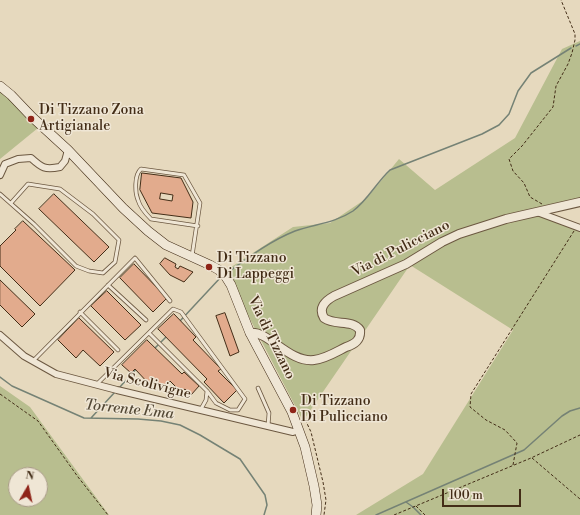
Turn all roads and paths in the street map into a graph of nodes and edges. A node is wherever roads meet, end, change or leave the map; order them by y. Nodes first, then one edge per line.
1 (561, 0) edge
2 (0, 86) edge
3 (68, 150) junction
4 (0, 175) edge
5 (0, 194) edge
6 (580, 202) edge
7 (11, 203) junction
8 (547, 210) junction
9 (537, 212) junction
10 (198, 226) junction
11 (578, 228) edge
12 (192, 256) junction
13 (108, 285) junction
14 (170, 301) dead end
15 (80, 312) junction
16 (146, 320) dead end
17 (149, 333) junction
18 (250, 333) junction
19 (0, 335) edge
20 (118, 350) dead end
21 (33, 361) junction
22 (97, 384) junction
23 (258, 388) dead end
24 (207, 391) junction
25 (0, 394) edge
26 (200, 410) junction
27 (293, 416) junction
28 (268, 427) junction
29 (299, 430) junction
30 (580, 435) edge
31 (531, 458) junction
32 (513, 465) junction
33 (580, 499) edge
34 (416, 506) junction
35 (108, 515) edge
36 (316, 515) edge
37 (324, 515) edge
38 (394, 515) edge
39 (425, 515) edge

1 - 8 path
2 - 3 main road, Via di Tizzano
3 - 4 street
3 - 12 main road, Via di Tizzano
5 - 7 lane
6 - 8 street, Via di Pulicciano
7 - 7 lane
8 - 9 street, Via di Pulicciano
9 - 11 street
9 - 18 street, Via di Pulicciano
10 - 10 lane
10 - 12 lane
11 - 32 path
12 - 18 main road, Via di Tizzano
13 - 14 lane
13 - 15 lane
13 - 16 lane
15 - 20 lane
15 - 21 lane
17 - 22 lane
17 - 24 lane
17 - 24 lane
18 - 27 main road, Via di Tizzano
19 - 21 street, Via Scolivigne
21 - 22 street, Via Scolivigne
22 - 26 street, Via Scolivigne
23 - 28 lane
24 - 26 lane
25 - 35 path
26 - 28 street, Via Scolivigne
27 - 29 main road, Via di Tizzano
27 - 37 path
28 - 29 street, Via Scolivigne
29 - 36 main road, Via di Tizzano
30 - 31 path
31 - 32 path
31 - 33 path
32 - 34 path
34 - 38 path
34 - 39 path

